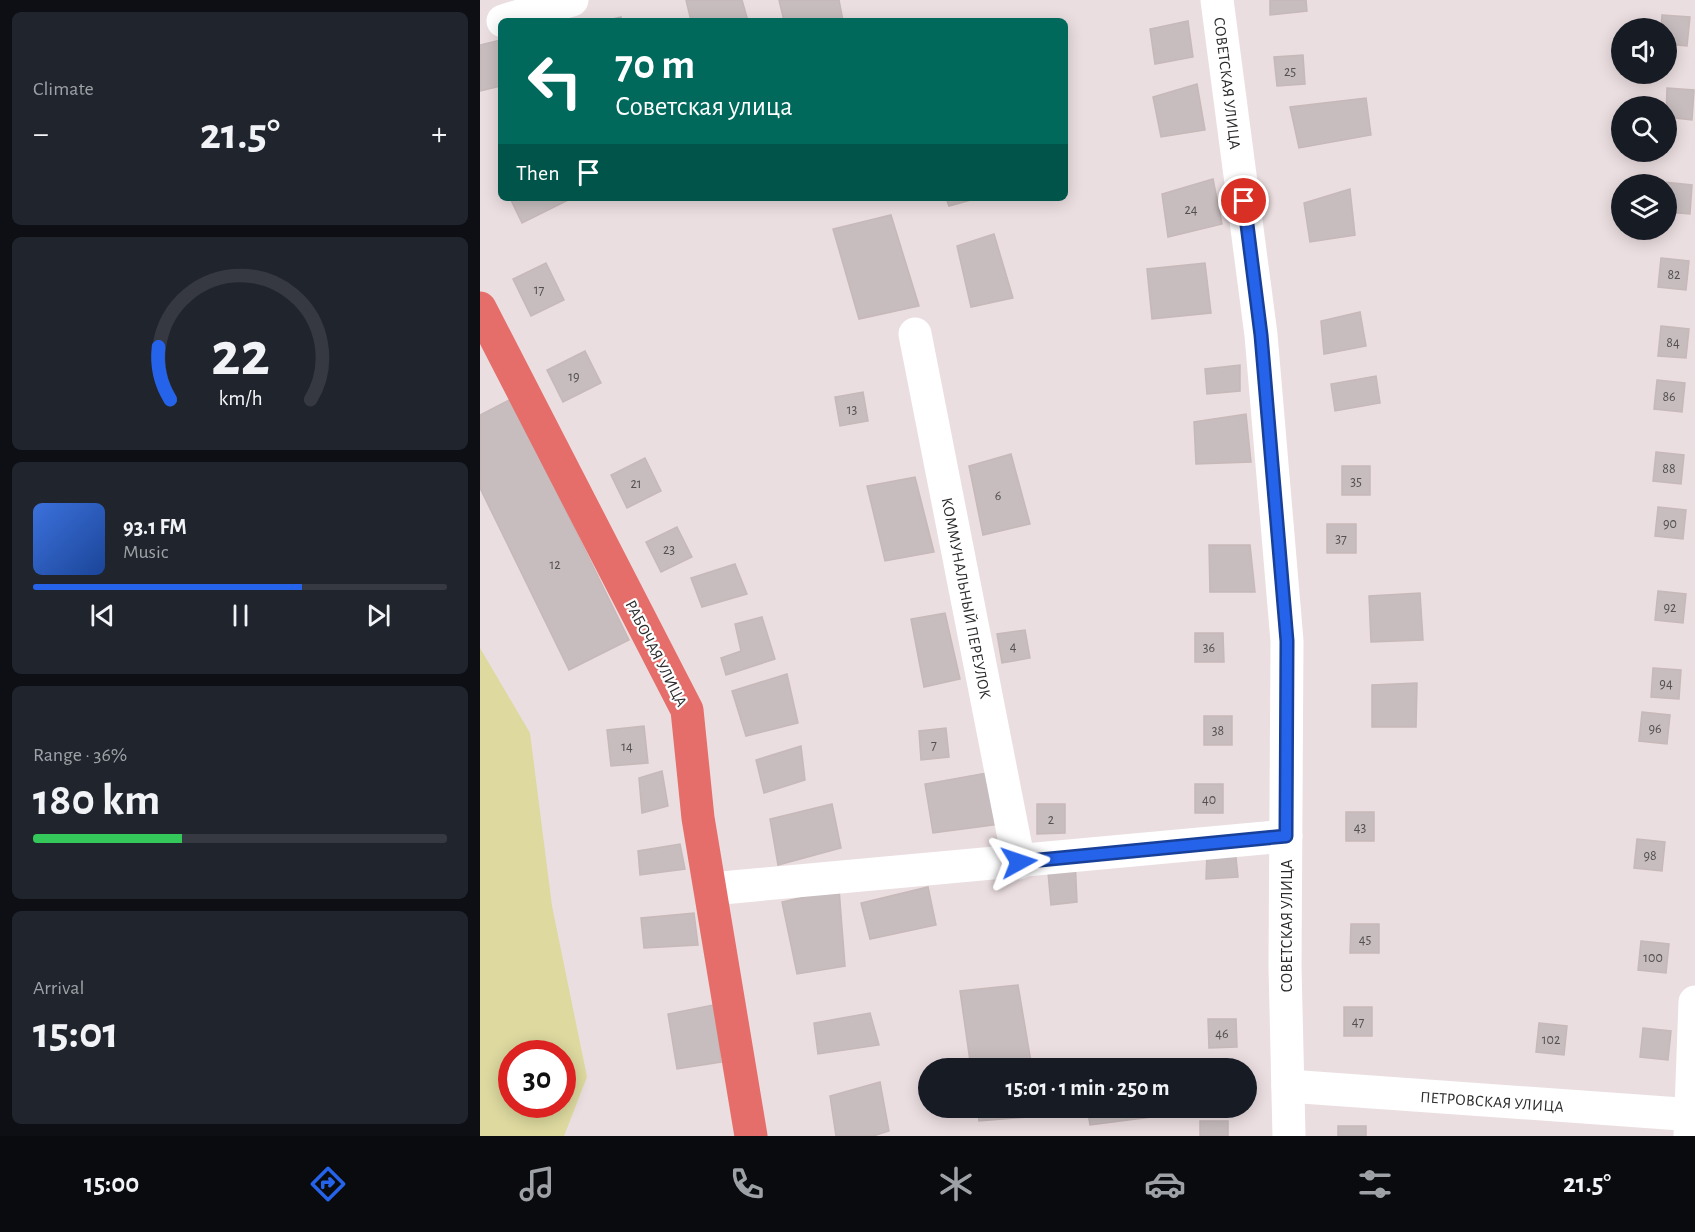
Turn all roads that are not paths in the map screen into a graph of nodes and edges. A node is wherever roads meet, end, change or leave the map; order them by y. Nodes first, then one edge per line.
1 (572, 0) edge
2 (1217, 0) edge
3 (512, 18) edge
4 (498, 22) edge
5 (480, 28) edge
6 (480, 308) edge
7 (915, 334) dead end
8 (1286, 836) junction
9 (1019, 862) junction
10 (711, 889) junction
11 (1695, 1002) edge
12 (1288, 1086) junction
13 (1691, 1122) edge
14 (751, 1136) edge
15 (1289, 1136) edge

1 - 3 street
2 - 8 street, СОВЕТСКАЯ УЛИЦА
4 - 5 street
6 - 10 main road, РАБОЧАЯ УЛИЦА
7 - 9 street, КОММУНАЛЬНЫЙ ПЕРЕУЛОК
8 - 9 street
8 - 12 street, СОВЕТСКАЯ УЛИЦА
9 - 10 street
10 - 14 main road, РАБОЧАЯ УЛИЦА
11 - 13 street
12 - 13 street, ПЕТРОВСКАЯ УЛИЦА
12 - 15 street, СОВЕТСКАЯ УЛИЦА

